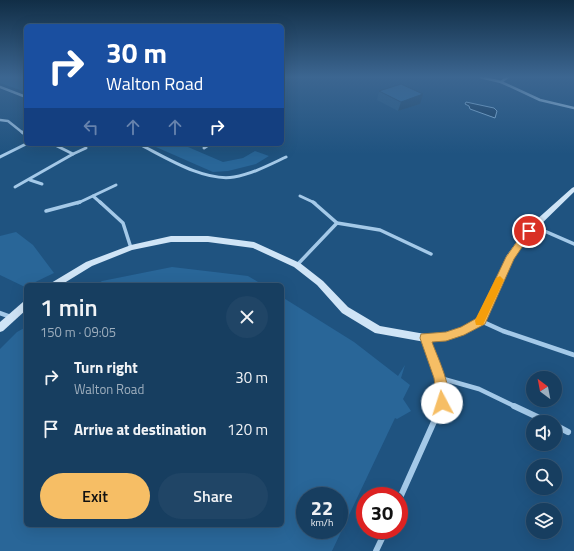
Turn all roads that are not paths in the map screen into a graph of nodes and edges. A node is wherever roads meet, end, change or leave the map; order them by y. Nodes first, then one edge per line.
1 (552, 103) edge
2 (574, 108) edge
3 (0, 120) edge
4 (24, 133) edge
5 (24, 145) edge
6 (57, 146) edge
7 (144, 146) edge
8 (207, 146) edge
9 (86, 148) dead end
10 (204, 148) dead end
11 (73, 154) junction
12 (0, 157) edge
13 (286, 157) dead end
14 (30, 180) junction
15 (42, 184) dead end
16 (116, 185) dead end
17 (15, 187) dead end
18 (574, 189) edge
19 (93, 196) junction
20 (300, 196) dead end
21 (46, 211) dead end
22 (337, 223) junction
23 (532, 226) junction
24 (574, 244) edge
25 (130, 248) junction
26 (431, 254) dead end
27 (297, 265) junction
28 (57, 283) edge
29 (24, 307) edge
30 (0, 313) edge
31 (11, 317) junction
32 (481, 321) junction
33 (0, 328) edge
34 (425, 338) junction
35 (574, 355) edge
36 (440, 378) junction
37 (533, 415) edge
38 (562, 429) edge
39 (568, 432) dead end
40 (405, 487) edge
41 (382, 539) edge
42 (376, 551) edge

1 - 2 street
3 - 4 street
5 - 12 street
6 - 11 street
7 - 13 street
8 - 10 street
9 - 11 street
11 - 14 street
14 - 15 street
14 - 17 street
16 - 19 street
18 - 23 street
19 - 21 street
19 - 25 street
20 - 22 street
22 - 26 street
22 - 27 street
23 - 24 street
23 - 32 street
25 - 27 street
25 - 28 street
27 - 34 street
29 - 31 street
30 - 31 street
31 - 33 street
32 - 34 street
32 - 35 street
34 - 36 street
36 - 37 street
36 - 40 street
38 - 39 street
41 - 42 street

